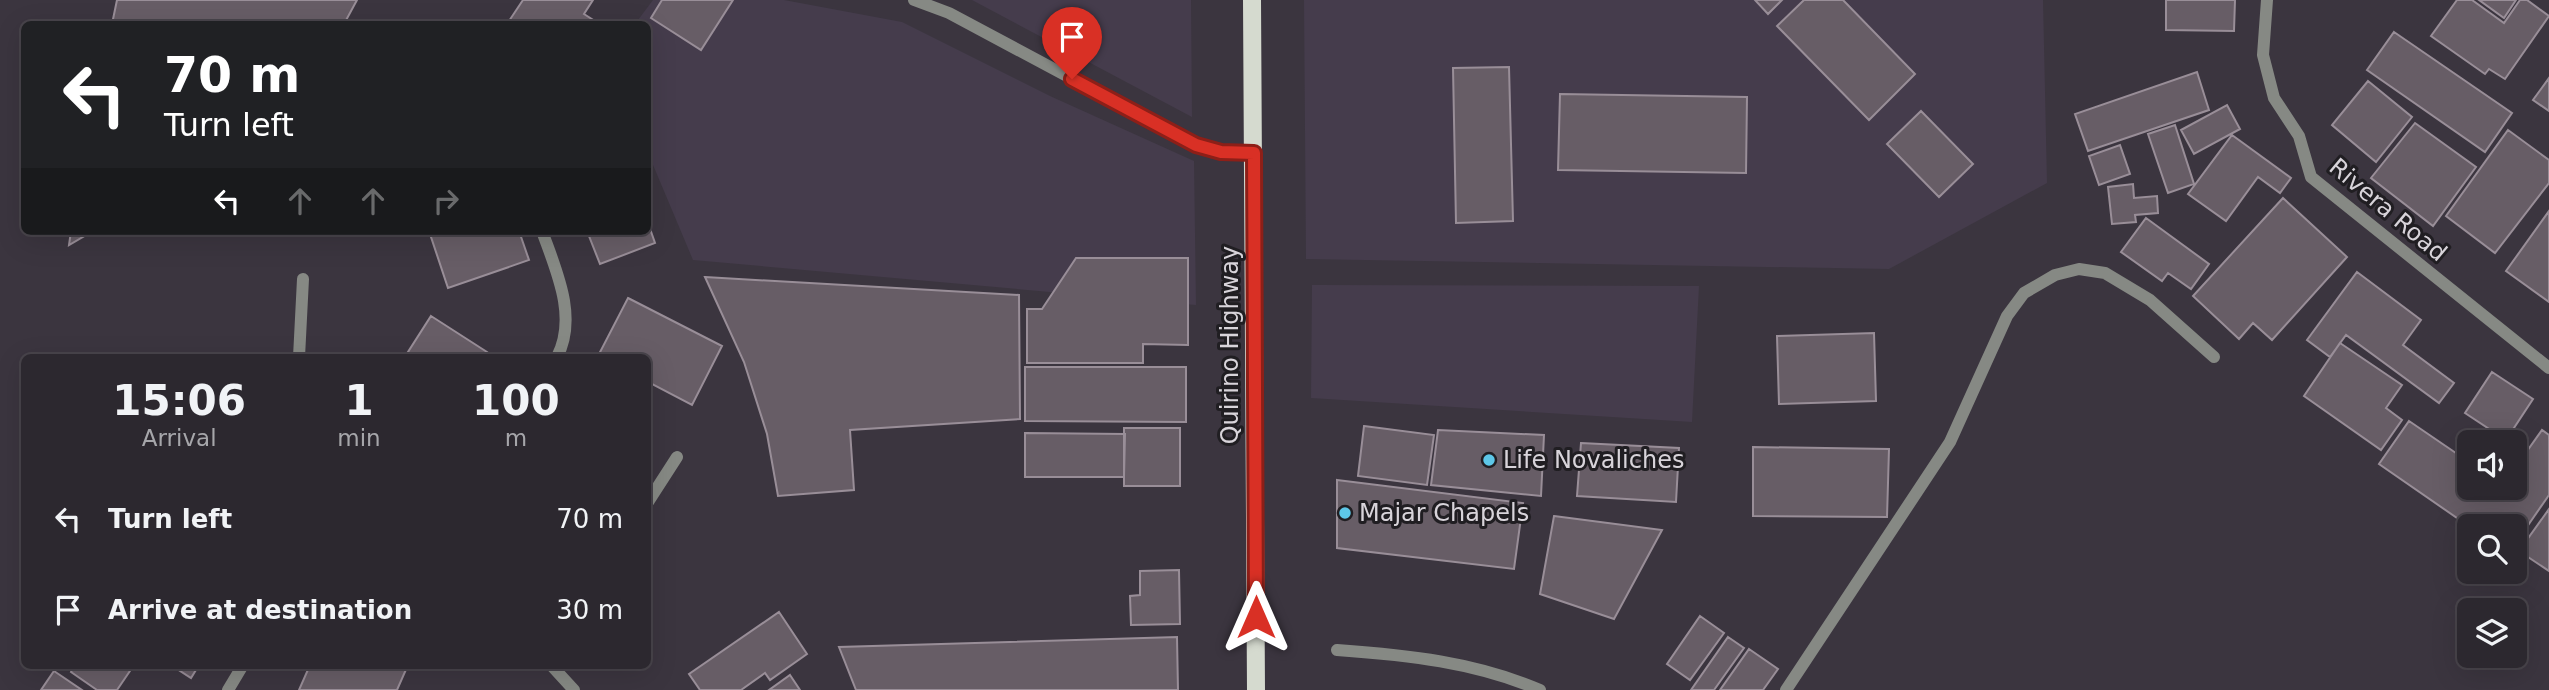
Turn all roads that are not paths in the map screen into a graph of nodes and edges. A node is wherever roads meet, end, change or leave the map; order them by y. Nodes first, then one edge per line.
1 (914, 0) edge
2 (1252, 0) edge
3 (2267, 0) edge
4 (1254, 153) junction
5 (543, 235) edge
6 (303, 279) dead end
7 (299, 354) edge
8 (559, 354) edge
9 (2214, 357) dead end
10 (2549, 368) edge
11 (677, 457) dead end
12 (651, 497) edge
13 (1337, 650) dead end
14 (241, 669) edge
15 (555, 669) edge
16 (228, 690) edge
17 (574, 690) edge
18 (1256, 690) edge
19 (1540, 690) edge
20 (1786, 690) edge

1 - 4 street
2 - 4 main road, Quirino Highway
3 - 10 street, Rivera Road
4 - 18 main road, Quirino Highway
5 - 8 street
6 - 7 street
9 - 20 street
11 - 12 street
13 - 19 street
14 - 16 street
15 - 17 street

